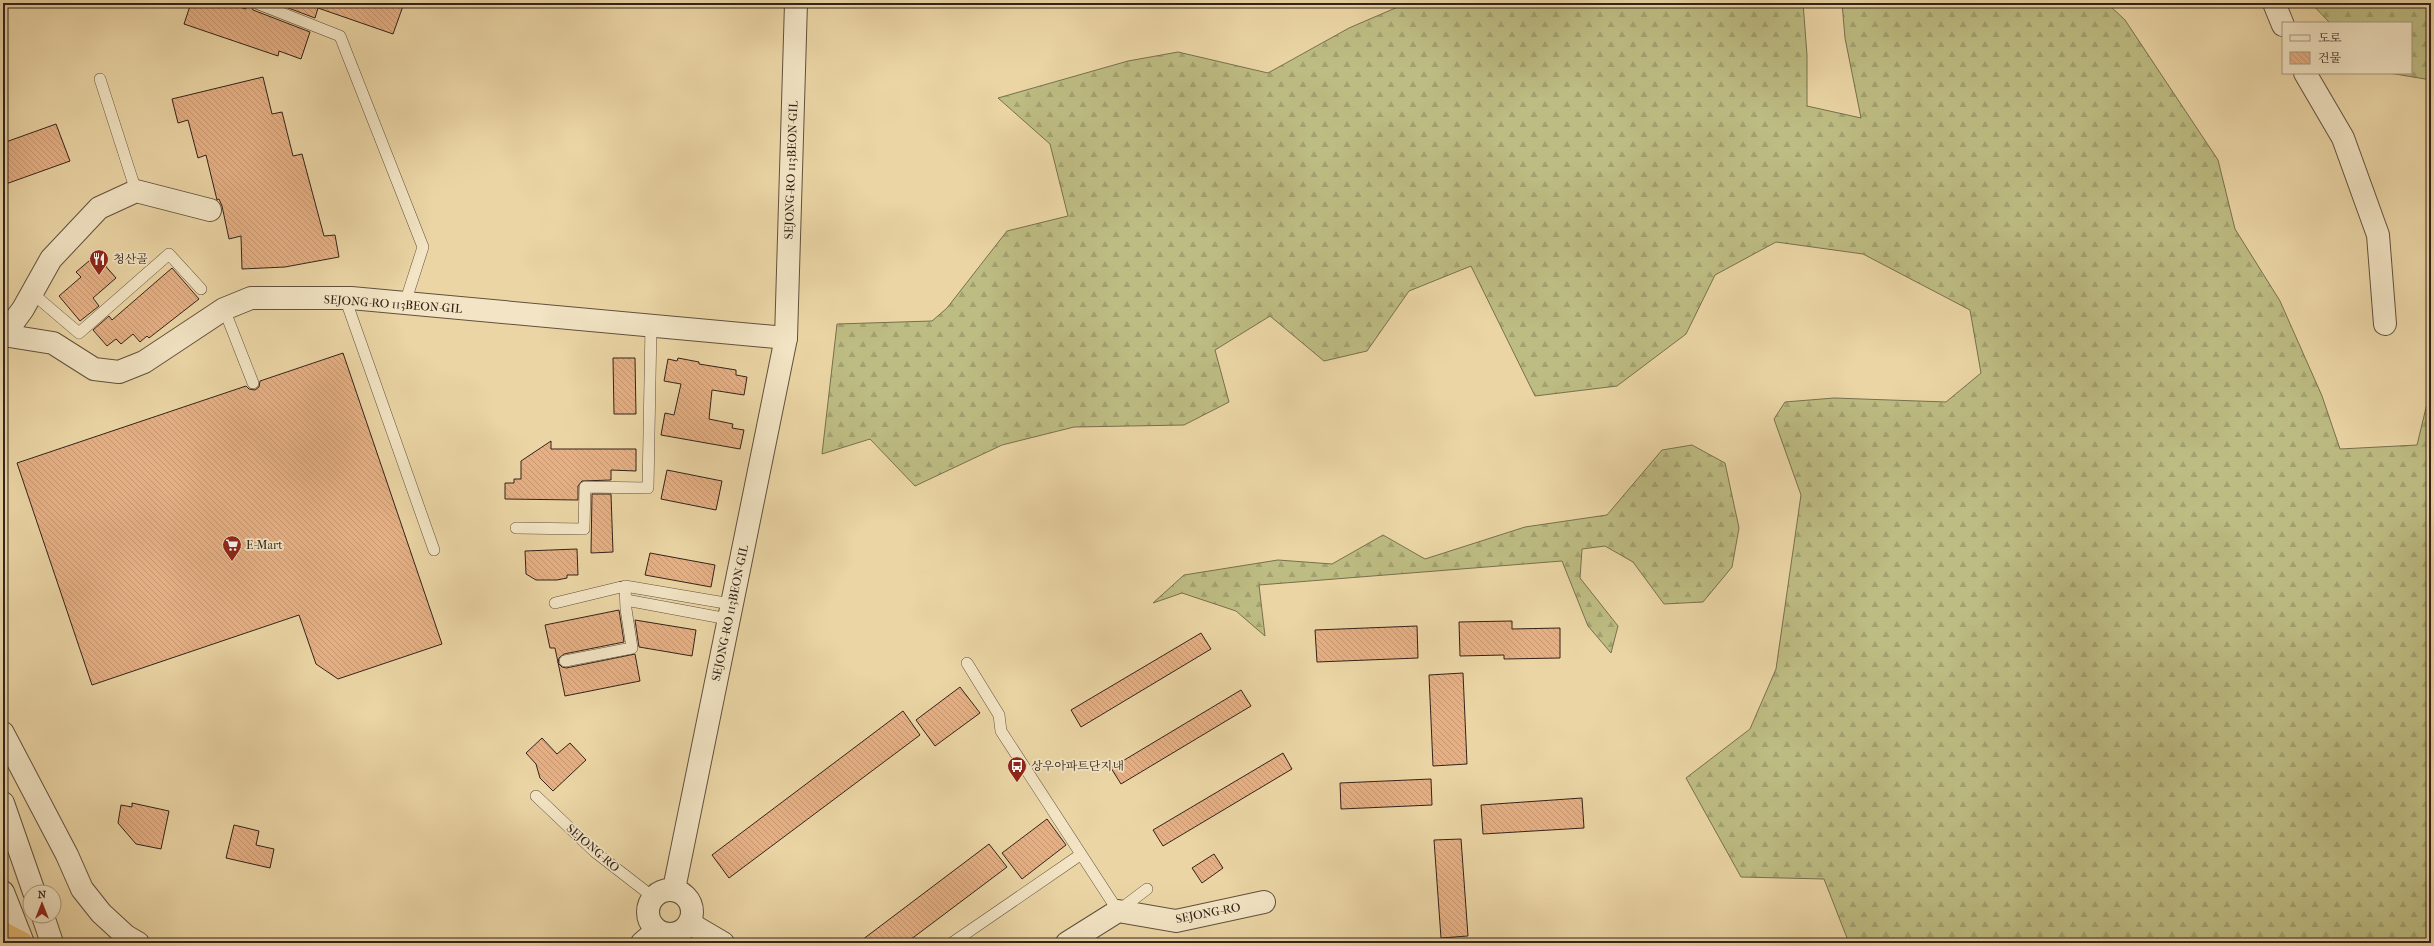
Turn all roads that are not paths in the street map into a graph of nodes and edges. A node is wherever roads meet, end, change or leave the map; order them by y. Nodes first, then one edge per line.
1 (256, 3) edge
2 (796, 3) edge
3 (2274, 3) edge
4 (2282, 23) edge
5 (2306, 74) edge
6 (100, 79) dead end
7 (136, 191) junction
8 (210, 210) dead end
9 (201, 289) dead end
10 (32, 293) junction
11 (345, 298) junction
12 (404, 303) junction
13 (224, 309) junction
14 (2385, 324) dead end
15 (651, 325) junction
16 (4, 335) edge
17 (786, 338) junction
18 (253, 383) dead end
19 (516, 528) dead end
20 (434, 550) dead end
21 (625, 586) junction
22 (626, 600) junction
23 (555, 603) dead end
24 (730, 612) junction
25 (565, 662) dead end
26 (967, 663) dead end
27 (3, 733) edge
28 (536, 796) dead end
29 (3, 802) edge
30 (1080, 855) junction
31 (31, 884) edge
32 (674, 889) junction
33 (1147, 889) dead end
34 (3, 892) edge
35 (653, 897) junction
36 (1264, 902) dead end
37 (1118, 911) junction
38 (689, 923) junction
39 (45, 924) edge
40 (3, 933) edge
41 (649, 937) edge
42 (23, 943) edge
43 (52, 943) edge
44 (138, 943) edge
45 (723, 943) edge
46 (952, 943) edge
47 (1067, 943) edge

1 - 12 lane
2 - 17 street, SEJONG-RO 113BEON-GIL
3 - 4 street
5 - 14 street
6 - 7 lane
7 - 8 street
7 - 10 street
9 - 10 lane
10 - 16 street
11 - 12 street, SEJONG-RO 113BEON-GIL
11 - 13 street, SEJONG-RO 113BEON-GIL
11 - 20 lane
12 - 15 street, SEJONG-RO 113BEON-GIL
13 - 16 street, SEJONG-RO 113BEON-GIL
13 - 18 lane
15 - 17 street, SEJONG-RO 113BEON-GIL
15 - 19 lane
17 - 24 street, SEJONG-RO 113BEON-GIL
21 - 22 lane
21 - 23 lane
21 - 24 lane
22 - 24 lane
22 - 25 lane
24 - 32 street, SEJONG-RO 113BEON-GIL
26 - 30 lane
27 - 44 street
28 - 35 lane, SEJONG-RO
29 - 31 street
30 - 37 lane
30 - 46 lane
32 - 35 street
32 - 38 street
33 - 37 lane
34 - 42 street
35 - 41 street
36 - 37 street, SEJONG-RO
37 - 47 street
38 - 41 street
38 - 45 street
39 - 43 street
40 - 42 highway

